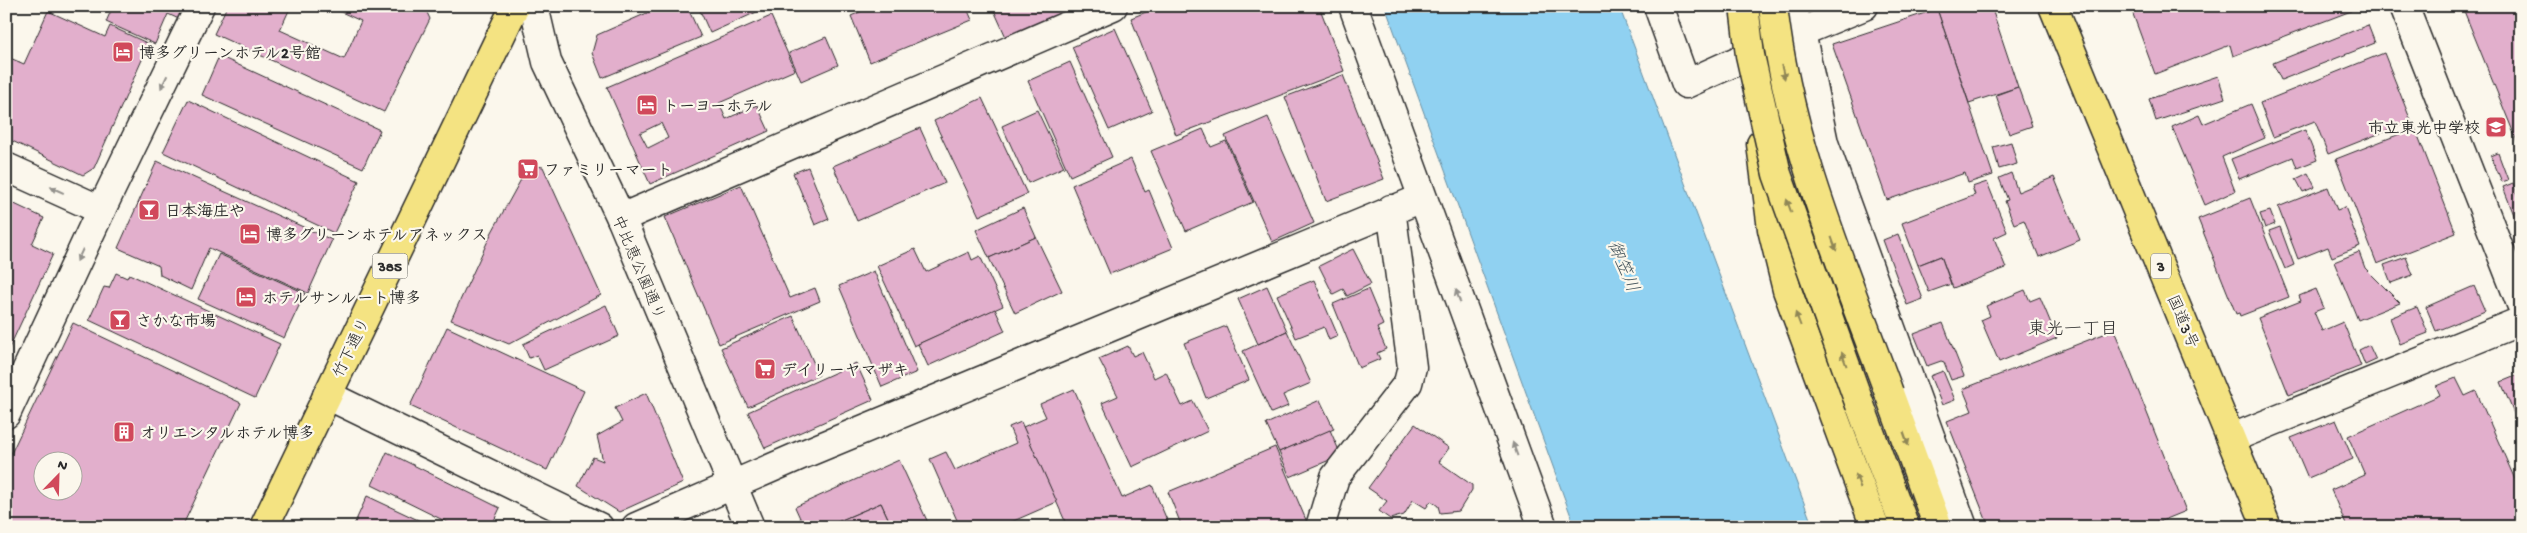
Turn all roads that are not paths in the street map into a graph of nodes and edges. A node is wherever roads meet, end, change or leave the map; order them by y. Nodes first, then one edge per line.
1 (200, 6) edge
2 (515, 6) edge
3 (534, 6) edge
4 (1113, 6) edge
5 (1353, 6) edge
6 (1658, 6) edge
7 (1744, 6) edge
8 (1772, 6) edge
9 (1790, 6) edge
10 (1864, 6) edge
11 (2053, 6) edge
12 (2404, 6) edge
13 (1800, 32) junction
14 (1750, 55) junction
15 (6, 167) edge
16 (1422, 198) junction
17 (1391, 209) junction
18 (101, 210) junction
19 (620, 218) junction
20 (2521, 304) edge
21 (2521, 321) edge
22 (327, 395) junction
23 (6, 414) edge
24 (2232, 438) junction
25 (732, 485) junction
26 (264, 527) edge
27 (599, 527) edge
28 (636, 527) edge
29 (750, 527) edge
30 (1320, 527) edge
31 (1543, 527) edge
32 (1875, 527) edge
33 (1905, 527) edge
34 (1938, 527) edge
35 (1963, 527) edge
36 (2267, 527) edge

1 -> 18 street
2 - 22 highway, 竹下通り / 385
3 - 19 street, 中比恵公園通り
4 - 19 street
5 - 16 street
6 - 13 street
7 - 14 highway, bridge
8 -> 34 highway, bridge
9 - 13 street
10 - 13 street
11 - 24 highway, 国道3号 / 3
12 - 20 street
13 - 35 street
32 -> 14 highway, bridge
33 -> 14 highway, bridge
18 -> 15 street
16 - 17 street
31 -> 16 street
17 - 25 street
17 - 30 street
18 -> 23 street
19 - 25 street, 中比恵公園通り
21 - 24 street
22 - 26 highway, 竹下通り / 385
22 - 27 street
24 - 36 highway, 国道3号 / 3
25 - 28 street
25 - 29 street, 中比恵公園通り

